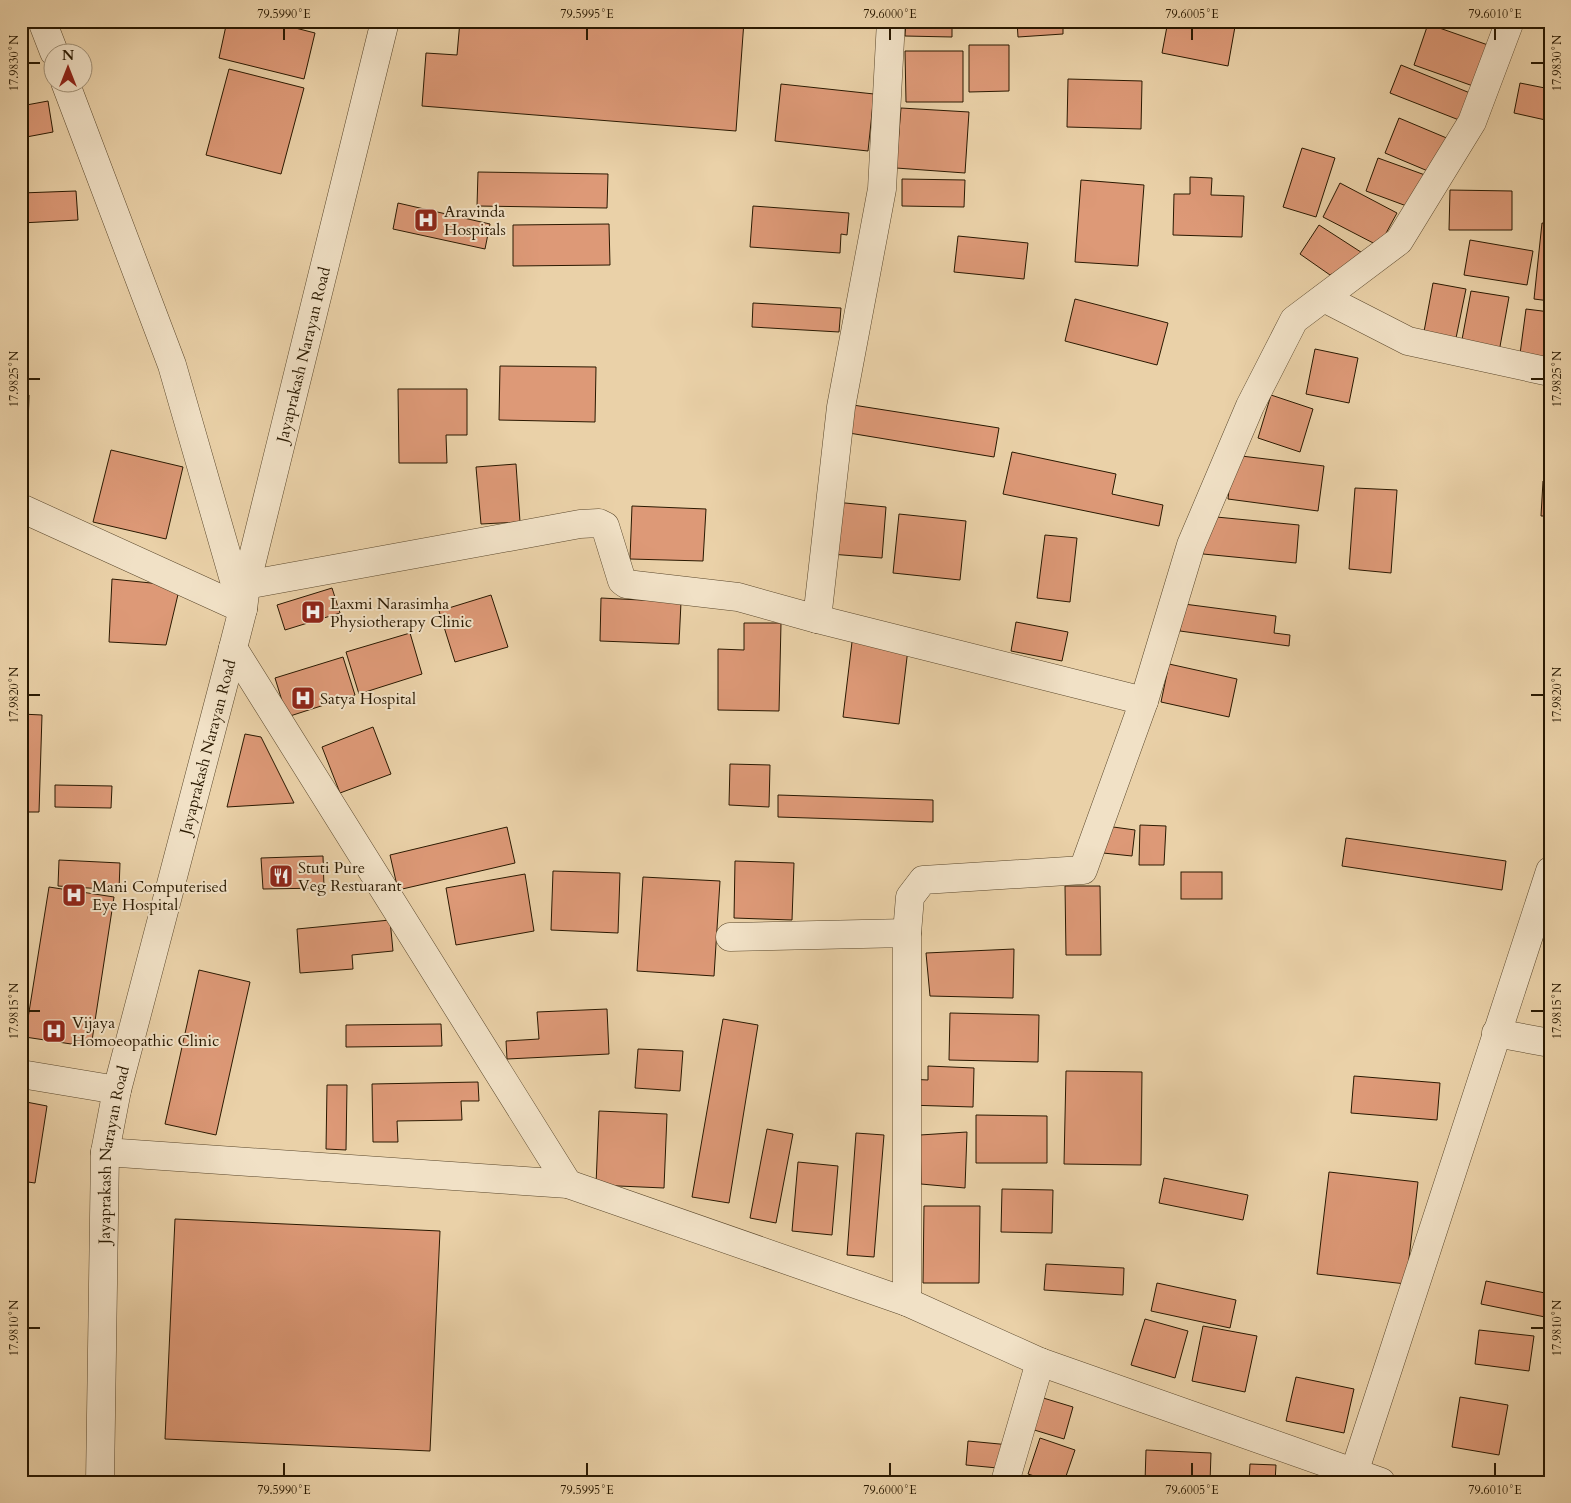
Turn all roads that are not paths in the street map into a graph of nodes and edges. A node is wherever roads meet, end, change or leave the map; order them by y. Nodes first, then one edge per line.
1 (42, 21) edge
2 (385, 21) edge
3 (891, 21) edge
4 (1510, 21) edge
5 (50, 42) edge
6 (69, 92) edge
7 (1324, 298) junction
8 (1550, 372) edge
9 (21, 508) edge
10 (245, 597) junction
11 (817, 619) junction
12 (233, 648) junction
13 (1144, 701) junction
14 (1550, 871) edge
15 (907, 933) junction
16 (730, 938) dead end
17 (1496, 1033) junction
18 (1550, 1043) edge
19 (21, 1074) edge
20 (118, 1090) junction
21 (105, 1152) junction
22 (568, 1184) junction
23 (907, 1302) junction
24 (1040, 1362) junction
25 (1354, 1473) junction
26 (100, 1482) edge
27 (1005, 1482) edge
28 (1381, 1482) edge

1 - 5 street
2 - 10 street, Jayaprakash Narayan Road
3 - 11 street
4 - 7 street
6 - 10 street
7 - 8 street
7 - 13 street
9 - 10 street
10 - 11 street
10 - 12 street, Jayaprakash Narayan Road
11 - 13 street
12 - 20 street, Jayaprakash Narayan Road
12 - 22 street
13 - 15 street
14 - 17 street
15 - 16 street
15 - 23 street
17 - 18 street
17 - 25 street
19 - 20 street
20 - 21 street, Jayaprakash Narayan Road
21 - 22 street
21 - 26 street, Jayaprakash Narayan Road
22 - 23 street
23 - 24 street
24 - 25 street
24 - 27 street
25 - 28 street

